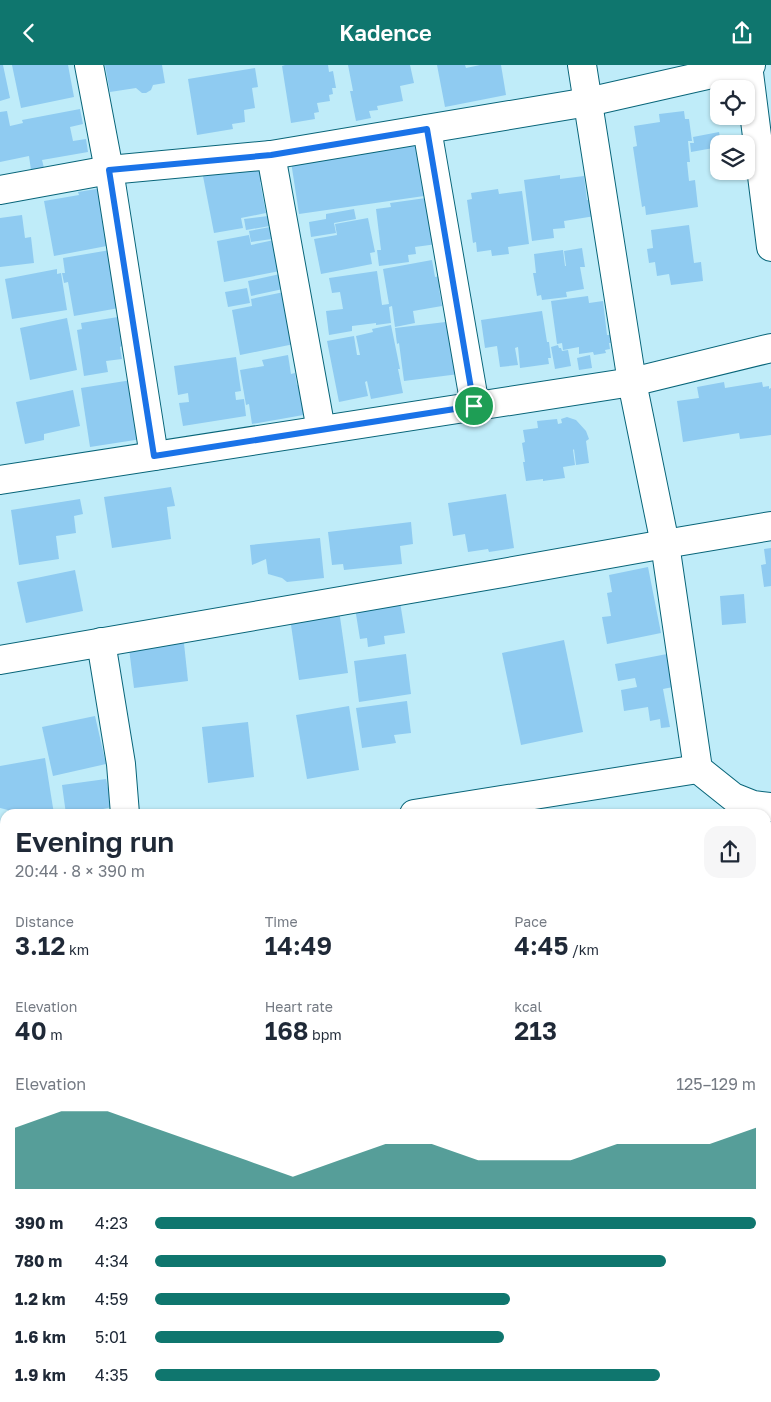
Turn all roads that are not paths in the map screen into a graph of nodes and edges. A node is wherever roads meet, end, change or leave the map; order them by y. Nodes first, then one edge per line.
1 (89, 65) edge
2 (582, 65) edge
3 (749, 65) edge
4 (588, 102) junction
5 (427, 129) junction
6 (271, 155) junction
7 (109, 170) junction
8 (0, 190) edge
9 (771, 247) edge
10 (771, 348) edge
11 (632, 382) junction
12 (474, 406) junction
13 (322, 430) junction
14 (154, 456) junction
15 (1, 473) edge
16 (771, 526) edge
17 (666, 543) junction
18 (101, 642) junction
19 (2, 652) edge
20 (698, 769) junction
21 (771, 807) edge
22 (124, 809) edge
23 (446, 809) edge

1 - 7 street
2 - 4 street
3 - 4 street
3 - 9 street
4 - 5 street
4 - 11 street
5 - 6 street
5 - 12 street
6 - 7 street
6 - 13 street
7 - 8 street
7 - 14 street
10 - 11 street
11 - 12 street
11 - 17 street
12 - 13 street
13 - 14 street
14 - 15 street
16 - 17 street
17 - 18 street
17 - 20 street
18 - 19 street
18 - 22 street
20 - 21 street
20 - 23 street

